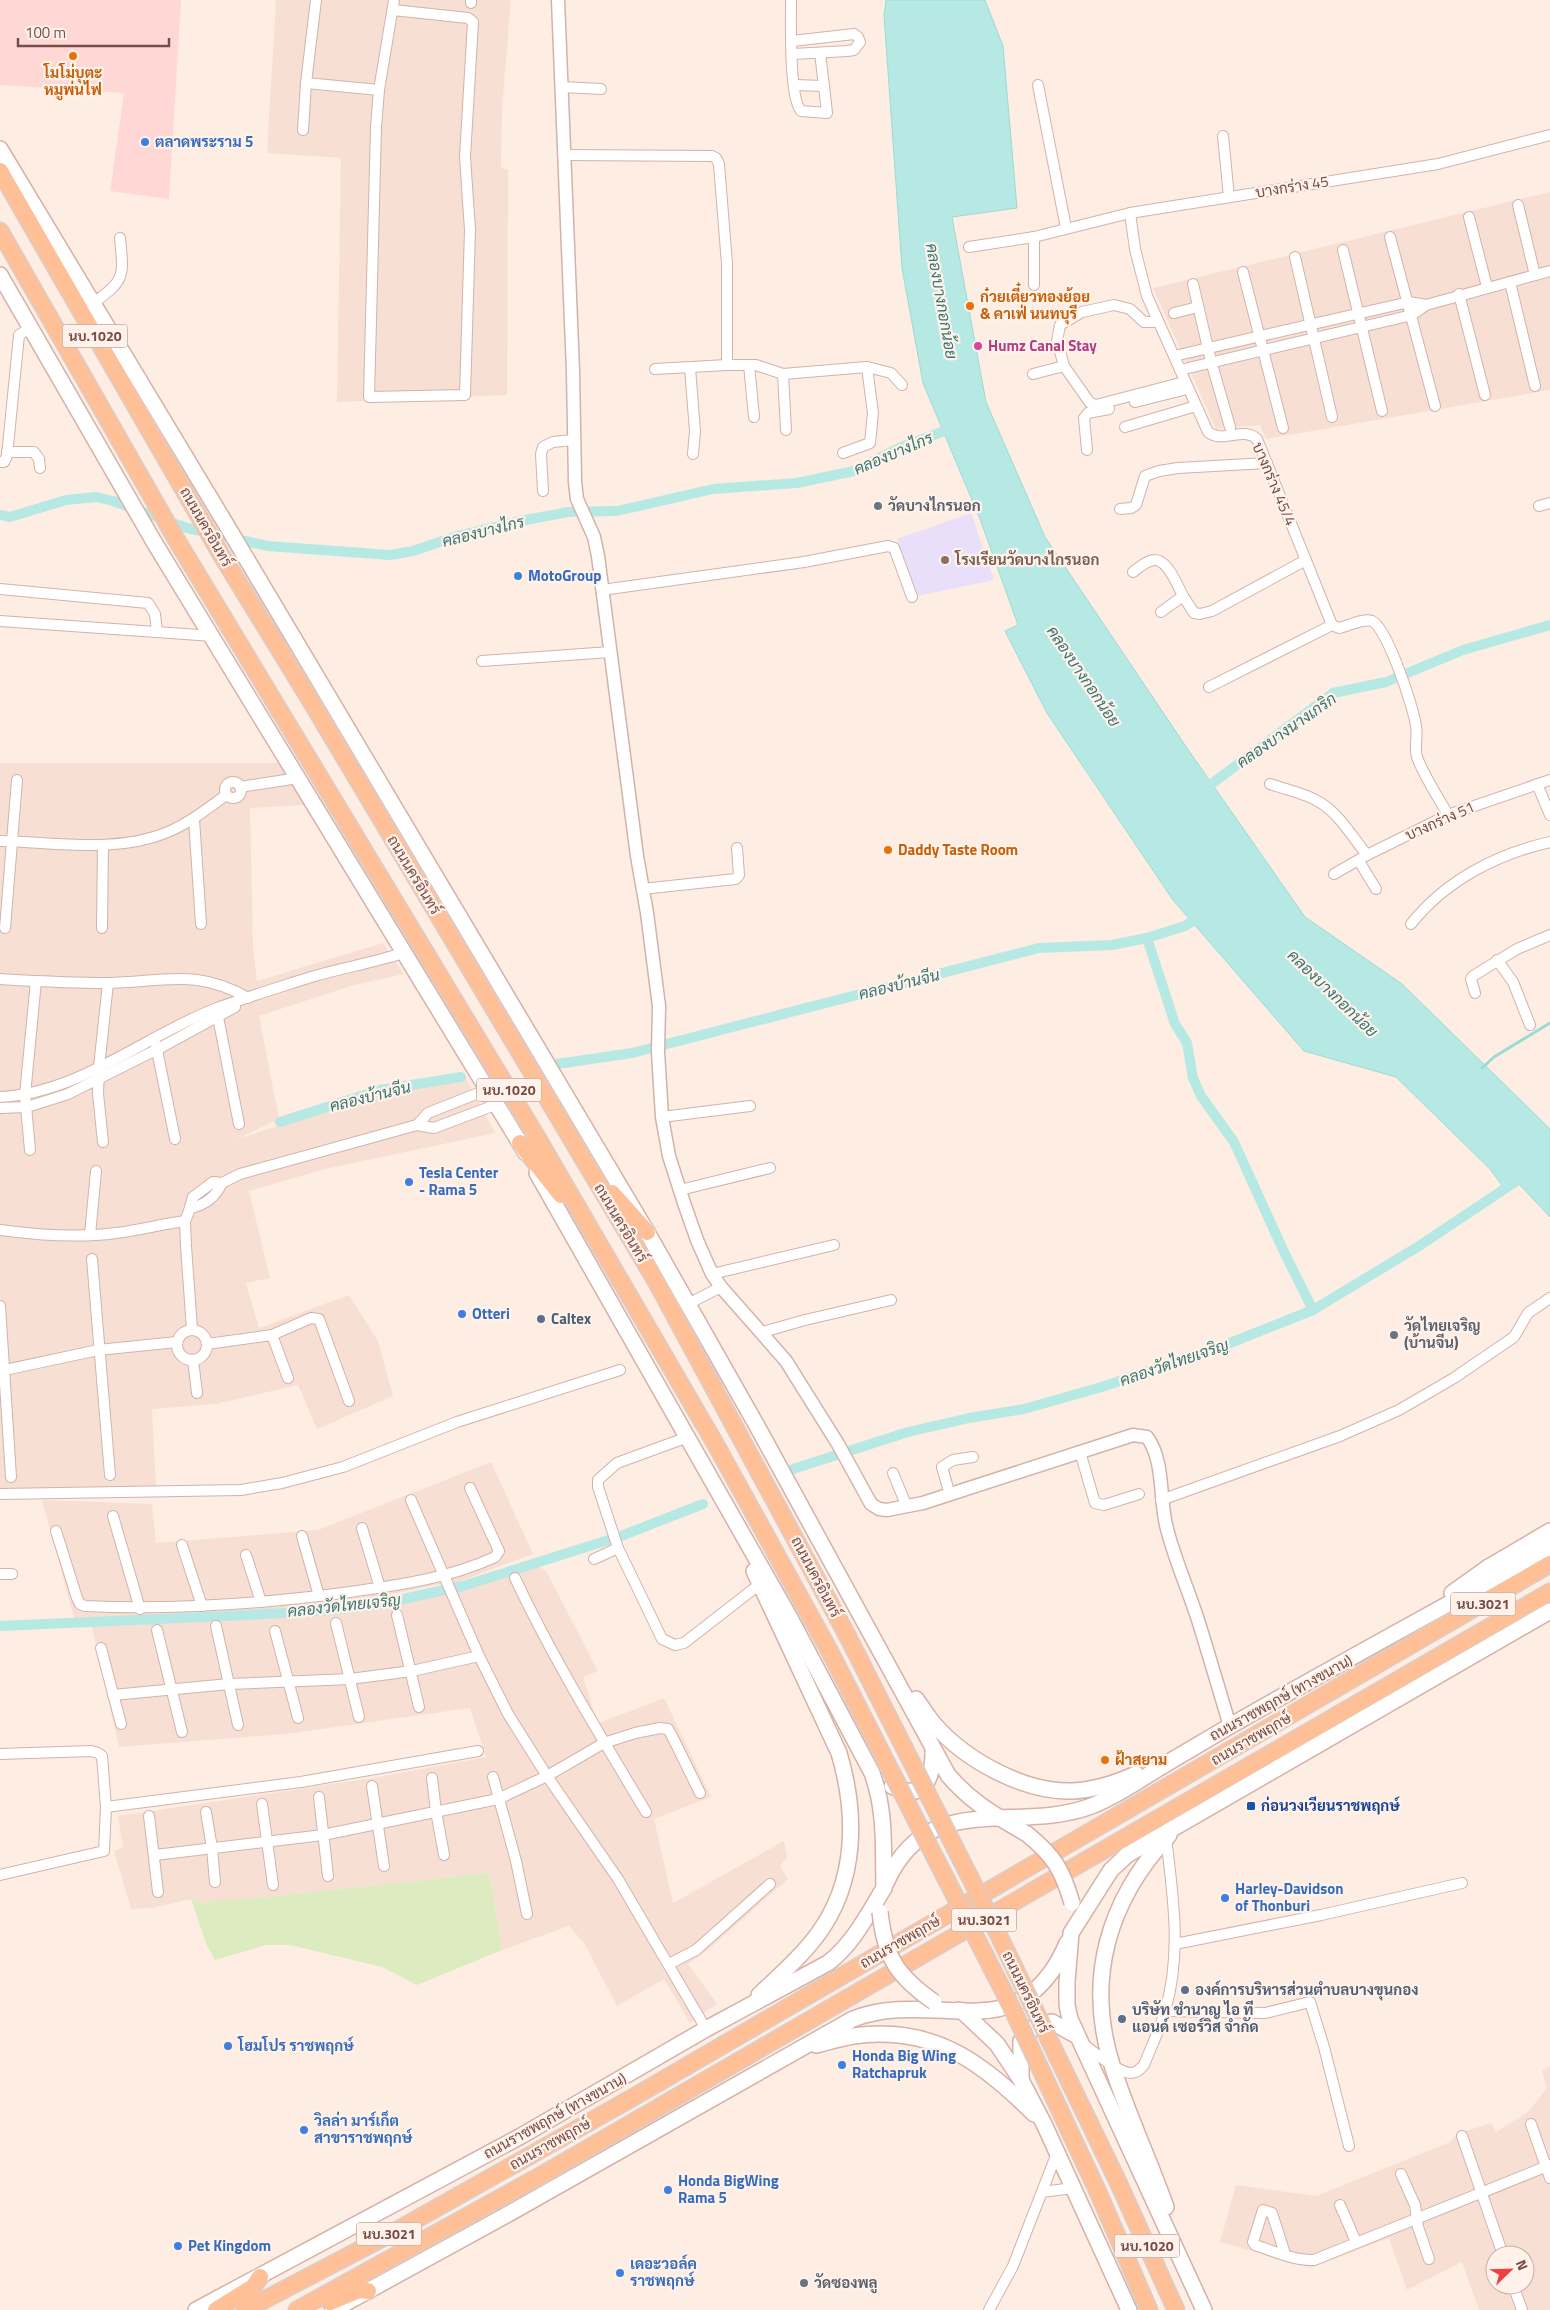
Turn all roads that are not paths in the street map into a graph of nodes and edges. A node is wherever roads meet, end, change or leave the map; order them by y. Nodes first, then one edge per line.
1 (316, 0) edge
2 (558, 0) edge
3 (791, 0) edge
4 (393, 5) edge
5 (792, 41) junction
6 (820, 53) junction
7 (793, 54) junction
8 (306, 84) junction
9 (794, 85) junction
10 (1038, 85) dead end
11 (824, 86) junction
12 (562, 87) junction
13 (601, 89) dead end
14 (379, 90) junction
15 (303, 130) dead end
16 (1550, 135) edge
17 (1223, 136) dead end
18 (0, 149) edge
19 (566, 156) junction
20 (0, 172) edge
21 (1229, 197) junction
22 (1518, 205) dead end
23 (1130, 213) junction
24 (1469, 217) dead end
25 (1066, 228) junction
26 (0, 231) edge
27 (1034, 237) junction
28 (1390, 237) dead end
29 (120, 238) dead end
30 (969, 248) dead end
31 (1343, 250) dead end
32 (1295, 257) dead end
33 (1550, 271) edge
34 (1243, 272) dead end
35 (0, 275) edge
36 (1534, 275) junction
37 (1510, 282) junction
38 (1193, 284) dead end
39 (1034, 285) dead end
40 (1487, 287) junction
41 (1459, 294) junction
42 (1408, 302) junction
43 (92, 304) junction
44 (1426, 304) junction
45 (1198, 306) junction
46 (1174, 313) dead end
47 (1360, 314) junction
48 (1412, 315) junction
49 (1158, 322) junction
50 (1309, 325) junction
51 (1363, 327) junction
52 (30, 328) junction
53 (1259, 336) junction
54 (1313, 339) junction
55 (1208, 348) junction
56 (1262, 350) junction
57 (1174, 356) junction
58 (1211, 362) junction
59 (727, 365) junction
60 (749, 365) junction
61 (1064, 366) junction
62 (867, 367) junction
63 (690, 368) junction
64 (655, 370) dead end
65 (1180, 370) junction
66 (783, 374) junction
67 (1033, 374) dead end
68 (902, 385) dead end
69 (1186, 385) junction
70 (1535, 386) dead end
71 (1485, 395) dead end
72 (1196, 406) junction
73 (1435, 406) dead end
74 (1382, 411) dead end
75 (754, 417) dead end
76 (1332, 417) dead end
77 (1125, 427) dead end
78 (1230, 427) dead end
79 (1283, 428) dead end
80 (786, 430) dead end
81 (573, 440) junction
82 (1087, 450) dead end
83 (7, 452) junction
84 (843, 453) dead end
85 (693, 454) dead end
86 (1265, 459) junction
87 (0, 462) edge
88 (40, 468) dead end
89 (543, 491) dead end
90 (1550, 503) edge
91 (1538, 506) dead end
92 (1120, 509) dead end
93 (1306, 560) junction
94 (1133, 572) dead end
95 (0, 589) edge
96 (602, 590) junction
97 (1183, 596) junction
98 (912, 597) dead end
99 (1161, 612) dead end
100 (0, 621) edge
101 (1332, 625) junction
102 (157, 632) junction
103 (213, 636) junction
104 (610, 652) junction
105 (482, 661) dead end
106 (1209, 687) dead end
107 (298, 778) junction
108 (16, 780) dead end
109 (1550, 780) edge
110 (1270, 784) dead end
111 (1537, 784) junction
112 (1448, 815) junction
113 (1550, 815) edge
114 (194, 819) junction
115 (0, 841) edge
116 (12, 841) junction
117 (1550, 842) edge
118 (103, 845) junction
119 (737, 848) dead end
120 (1363, 858) junction
121 (1334, 874) dead end
122 (642, 889) junction
123 (1376, 889) dead end
124 (201, 924) dead end
125 (1411, 924) dead end
126 (5, 928) dead end
127 (102, 928) dead end
128 (1550, 935) edge
129 (403, 953) junction
130 (1498, 960) junction
131 (0, 979) edge
132 (36, 981) junction
133 (108, 983) junction
134 (1475, 993) dead end
135 (248, 998) junction
136 (217, 1013) junction
137 (1530, 1025) dead end
138 (153, 1039) junction
139 (158, 1049) junction
140 (99, 1067) junction
141 (99, 1079) junction
142 (486, 1090) junction
143 (25, 1096) junction
144 (0, 1097) edge
145 (495, 1105) junction
146 (750, 1106) dead end
147 (27, 1107) junction
148 (0, 1108) edge
149 (662, 1116) junction
150 (239, 1124) dead end
151 (417, 1125) junction
152 (175, 1139) dead end
153 (103, 1142) dead end
154 (520, 1143) junction
155 (30, 1150) dead end
156 (587, 1165) junction
157 (770, 1168) dead end
158 (96, 1171) dead end
159 (680, 1190) junction
160 (186, 1221) junction
161 (0, 1230) edge
162 (647, 1232) junction
163 (90, 1234) junction
164 (597, 1240) junction
165 (834, 1245) dead end
166 (92, 1259) dead end
167 (712, 1274) junction
168 (721, 1287) junction
169 (1550, 1298) edge
170 (891, 1300) dead end
171 (688, 1304) junction
172 (0, 1306) edge
173 (192, 1330) junction
174 (762, 1332) junction
175 (272, 1335) junction
176 (177, 1342) junction
177 (207, 1344) junction
178 (98, 1350) junction
179 (193, 1360) junction
180 (2, 1370) edge
181 (620, 1370) dead end
182 (288, 1378) dead end
183 (196, 1393) dead end
184 (348, 1401) dead end
185 (688, 1437) junction
186 (1080, 1452) junction
187 (972, 1457) dead end
188 (893, 1473) dead end
189 (110, 1476) dead end
190 (11, 1477) dead end
191 (470, 1488) dead end
192 (0, 1494) edge
193 (1139, 1494) dead end
194 (950, 1495) junction
195 (411, 1500) dead end
196 (1161, 1500) junction
197 (907, 1506) junction
198 (727, 1508) junction
199 (113, 1516) dead end
200 (362, 1528) dead end
201 (56, 1531) dead end
202 (1550, 1531) edge
203 (302, 1536) dead end
204 (182, 1544) dead end
205 (617, 1545) junction
206 (1550, 1547) edge
207 (246, 1555) dead end
208 (594, 1559) dead end
209 (1550, 1564) edge
210 (0, 1574) edge
211 (12, 1574) dead end
212 (446, 1578) junction
213 (516, 1578) dead end
214 (760, 1584) junction
215 (380, 1588) junction
216 (1550, 1592) edge
217 (319, 1596) junction
218 (261, 1602) junction
219 (202, 1606) junction
220 (140, 1609) junction
221 (1550, 1611) edge
222 (397, 1615) dead end
223 (1550, 1622) edge
224 (336, 1623) dead end
225 (1409, 1625) junction
226 (216, 1626) dead end
227 (157, 1630) dead end
228 (275, 1631) dead end
229 (101, 1648) dead end
230 (478, 1656) junction
231 (886, 1660) junction
232 (1464, 1662) junction
233 (412, 1671) junction
234 (350, 1678) junction
235 (289, 1682) junction
236 (229, 1684) junction
237 (173, 1688) junction
238 (114, 1695) junction
239 (419, 1707) dead end
240 (359, 1717) dead end
241 (298, 1718) dead end
242 (121, 1724) dead end
243 (238, 1725) dead end
244 (1230, 1726) junction
245 (182, 1732) dead end
246 (604, 1743) junction
247 (933, 1747) junction
248 (478, 1751) dead end
249 (0, 1754) edge
250 (1166, 1764) junction
251 (872, 1773) junction
252 (547, 1776) junction
253 (493, 1777) dead end
254 (432, 1778) dead end
255 (372, 1786) dead end
256 (700, 1793) dead end
257 (319, 1797) dead end
258 (498, 1799) junction
259 (262, 1804) dead end
260 (106, 1808) junction
261 (436, 1810) junction
262 (206, 1812) dead end
263 (646, 1812) dead end
264 (149, 1816) dead end
265 (1002, 1819) junction
266 (377, 1824) junction
267 (1180, 1824) junction
268 (323, 1834) junction
269 (1166, 1838) junction
270 (268, 1842) junction
271 (212, 1848) junction
272 (155, 1855) junction
273 (444, 1855) dead end
274 (384, 1866) dead end
275 (0, 1875) edge
276 (328, 1876) dead end
277 (215, 1882) dead end
278 (1462, 1883) dead end
279 (770, 1884) dead end
280 (273, 1885) dead end
281 (884, 1888) junction
282 (158, 1892) dead end
283 (527, 1914) dead end
284 (1072, 1933) junction
285 (1174, 1944) junction
286 (669, 1964) junction
287 (749, 2005) junction
288 (962, 2011) junction
289 (1165, 2011) junction
290 (706, 2029) junction
291 (1078, 2039) junction
292 (805, 2048) junction
293 (1112, 2065) junction
294 (1021, 2080) junction
295 (1044, 2124) junction
296 (1531, 2124) dead end
297 (1462, 2136) dead end
298 (1349, 2146) dead end
299 (1057, 2153) junction
300 (1548, 2166) edge
301 (1401, 2174) dead end
302 (1550, 2178) edge
303 (1073, 2188) junction
304 (1042, 2192) junction
305 (1482, 2193) junction
306 (1340, 2206) dead end
307 (1417, 2218) junction
308 (1356, 2242) junction
309 (1500, 2245) edge
310 (1285, 2254) dead end
311 (1429, 2259) dead end
312 (260, 2277) junction
313 (1194, 2288) junction
314 (368, 2291) junction
315 (1517, 2295) edge
316 (196, 2310) edge
317 (216, 2310) edge
318 (245, 2310) edge
319 (297, 2310) edge
320 (310, 2310) edge
321 (332, 2310) edge
322 (989, 2310) edge
323 (1129, 2310) edge
324 (1149, 2310) edge
325 (1176, 2310) edge
326 (1204, 2310) edge
327 (1522, 2310) edge

1 - 8 street
2 - 12 street
3 - 5 street
4 - 14 street
4 - 14 street
5 - 6 street
5 - 7 street
6 - 7 street
6 - 11 street
7 - 9 street
8 - 14 street
8 - 15 street
9 - 11 street
9 - 11 street
10 - 25 street
12 - 13 street
12 - 19 street
16 - 21 street, บางกร่าง 45
17 - 21 street
18 - 43 main road, ถนนนครอินทร์ / นบ.1020
19 - 59 street
19 - 81 street
20 - 156 main road, ถนนนครอินทร์ / นบ.1020
21 - 23 street, บางกร่าง 45
22 - 36 street
23 - 25 street, บางกร่าง 45
23 - 49 street, บางกร่าง 45/4
24 - 40 street
25 - 27 street, บางกร่าง 45
26 - 164 main road, ถนนนครอินทร์ / นบ.1020
27 - 30 street, บางกร่าง 45
27 - 39 street
28 - 42 street
29 - 43 street
31 - 47 street
32 - 50 street
33 - 36 street
34 - 53 street
35 - 52 main road, นบ.1020
36 - 37 street
37 - 40 street
37 - 70 street
38 - 45 street
40 - 41 street
41 - 44 street
41 - 71 street
42 - 44 street
42 - 47 street
42 - 48 street
43 - 162 main road, ถนนนครอินทร์ / นบ.1020
44 - 48 street
45 - 46 street
45 - 55 street
47 - 50 street
47 - 51 street
48 - 51 street
48 - 73 street
49 - 57 street, บางกร่าง 45/4
49 - 61 street
50 - 53 street
50 - 54 street
51 - 54 street
51 - 74 street
52 - 83 street
52 - 103 main road, นบ.1020
53 - 55 street
53 - 56 street
54 - 56 street
54 - 76 street
55 - 57 street
55 - 58 street
56 - 58 street
56 - 79 street
57 - 65 street, บางกร่าง 45/4
58 - 65 street
58 - 78 street
59 - 60 street
59 - 63 street
60 - 66 street
60 - 75 street
61 - 67 street
61 - 69 street
62 - 66 street
62 - 68 street
62 - 84 street
63 - 64 street
63 - 85 street
65 - 69 street, บางกร่าง 45/4
66 - 80 street
69 - 72 street, บางกร่าง 45/4
69 - 82 street
72 - 77 street
72 - 86 street, บางกร่าง 45/4
81 - 89 street
81 - 96 street
83 - 87 street
83 - 88 street
86 - 92 street
86 - 93 street, บางกร่าง 45/4
90 - 91 street
93 - 97 street
93 - 101 street, บางกร่าง 45/4
94 - 97 street
95 - 102 street
96 - 98 street
96 - 104 street
97 - 99 street
100 - 102 street
101 - 106 street
101 - 112 street
102 - 103 street
103 - 107 main road, นบ.1020
104 - 105 street
104 - 122 street
107 - 114 street
107 - 129 main road, นบ.1020
108 - 116 street
109 - 111 street, บางกร่าง 51
110 - 120 street
111 - 112 street, บางกร่าง 51
111 - 113 street
112 - 120 street, บางกร่าง 51
114 - 118 street
114 - 124 street
115 - 116 street
116 - 118 street
116 - 126 street
117 - 125 street
118 - 127 street
119 - 122 street
120 - 121 street, บางกร่าง 51
120 - 123 street
122 - 149 street
128 - 130 street
129 - 135 street
129 - 142 main road, นบ.1020
130 - 134 street
130 - 137 street
131 - 132 street
132 - 133 street
132 - 143 street
133 - 135 street
133 - 140 street
135 - 136 street
136 - 138 street
136 - 139 street
136 - 150 street
138 - 139 street
138 - 140 street
139 - 141 street
139 - 152 street
140 - 141 street
140 - 143 street
141 - 147 street
141 - 153 street
142 - 145 main road, นบ.1020
142 - 151 street
143 - 144 street
143 - 147 street
145 - 151 street
145 - 154 main road, นบ.1020
146 - 149 street
147 - 148 street
147 - 155 street
149 - 159 street
151 - 160 street
154 - 164 main road
154 - 185 main road, นบ.1020
156 - 162 main road
156 - 325 main road, ถนนนครอินทร์ / นบ.1020, bridge
157 - 159 street
158 - 163 street
159 - 167 street
160 - 163 street
160 - 173 street
161 - 163 street
162 - 171 main road, ถนนนครอินทร์ / นบ.1020
164 - 324 main road, ถนนนครอินทร์ / นบ.1020, bridge
165 - 167 street
166 - 178 street
167 - 168 street
168 - 171 street
168 - 174 street
169 - 196 street
170 - 174 street
171 - 231 main road, ถนนนครอินทร์ / นบ.1020
172 - 180 street
173 - 176 street
173 - 177 street
174 - 197 street
175 - 177 street
175 - 182 street
175 - 184 street
176 - 178 street
176 - 179 street
177 - 179 street
178 - 180 street
178 - 189 street
179 - 183 street
180 - 190 street
181 - 192 street
185 - 198 main road, นบ.1020
185 - 205 street
186 - 193 street
186 - 194 street
186 - 196 street
187 - 194 street
188 - 197 street
191 - 212 street
194 - 197 street
195 - 212 street
196 - 244 street
198 - 214 main road
198 - 251 main road, นบ.1020
199 - 220 street
200 - 215 street
201 - 220 street
202 - 225 main road
203 - 217 street
204 - 219 street
205 - 208 street
205 - 214 street
206 - 225 main road, ถนนราชพฤกษ์ (ทางขนาน) / นบ.3021
207 - 218 street
209 - 318 main road, ถนนราชพฤกษ์ / นบ.3021
210 - 211 street
212 - 215 street
212 - 230 street
213 - 246 street
214 - 287 main road
215 - 217 street
216 - 319 main road, ถนนราชพฤกษ์ / นบ.3021
217 - 218 street
218 - 219 street
219 - 220 street
221 - 232 main road, นบ.3021
222 - 233 street
223 - 232 main road
224 - 234 street
225 - 244 main road, ถนนราชพฤกษ์ (ทางขนาน) / นบ.3021
226 - 236 street
227 - 237 street
228 - 235 street
229 - 238 street
230 - 233 street
230 - 252 street
231 - 247 main road, ถนนนครอินทร์ / นบ.1020
231 - 250 main road
232 - 267 main road, นบ.3021
233 - 234 street
233 - 239 street
234 - 235 street
234 - 240 street
235 - 236 street
235 - 241 street
236 - 237 street
236 - 243 street
237 - 238 street
237 - 245 street
238 - 242 street
244 - 250 main road, ถนนราชพฤกษ์ (ทางขนาน) / นบ.3021
246 - 252 street
246 - 256 street
246 - 263 street
247 - 251 main road
247 - 265 main road, ถนนนครอินทร์ / นบ.1020
248 - 260 street
249 - 260 street
250 - 265 main road, ถนนราชพฤกษ์ (ทางขนาน) / นบ.3021
251 - 281 main road, นบ.1020
252 - 258 street
252 - 286 street
253 - 258 street
254 - 261 street
255 - 266 street
257 - 268 street
258 - 261 street
258 - 283 street
259 - 270 street
260 - 275 street
261 - 266 street
261 - 273 street
262 - 271 street
264 - 272 street
265 - 281 main road, ถนนราชพฤกษ์ (ทางขนาน)
265 - 284 main road, ถนนนครอินทร์, bridge
266 - 268 street
266 - 274 street
267 - 269 main road
267 - 284 main road, นบ.3021
268 - 270 street
268 - 276 street
269 - 285 street
269 - 293 main road
270 - 271 street
270 - 280 street
271 - 272 street
271 - 277 street
272 - 282 street
278 - 285 street
279 - 286 street
281 - 287 main road, ถนนราชพฤกษ์ (ทางขนาน) / นบ.3021
281 - 288 main road, bridge
284 - 288 main road
284 - 291 main road, ถนนนครอินทร์ / นบ.1020
285 - 289 street
286 - 290 street
287 - 290 main road, ถนนราชพฤกษ์ (ทางขนาน) / นบ.3021
288 - 292 main road, นบ.3021
288 - 294 main road, นบ.1020
289 - 293 street
289 - 298 street
290 - 312 main road, ถนนราชพฤกษ์ (ทางขนาน) / นบ.3021
291 - 293 street
291 - 294 main road
291 - 313 main road, ถนนนครอินทร์ / นบ.1020
292 - 295 main road
292 - 314 main road, นบ.3021
293 - 313 main road
294 - 295 main road, นบ.1020
295 - 299 main road, นบ.1020
296 - 300 street
297 - 305 street
299 - 303 main road, นบ.1020
299 - 304 street
300 - 302 street
300 - 305 street
301 - 307 street
303 - 304 street
303 - 323 main road, นบ.1020
304 - 322 street
305 - 307 street
305 - 309 street
306 - 308 street
307 - 308 street
307 - 311 street
308 - 310 street
312 - 316 main road, ถนนราชพฤกษ์ (ทางขนาน) / นบ.3021
312 - 317 main road
313 - 326 main road, ถนนนครอินทร์ / นบ.1020
314 - 320 main road
314 - 321 main road, นบ.3021
315 - 327 street

